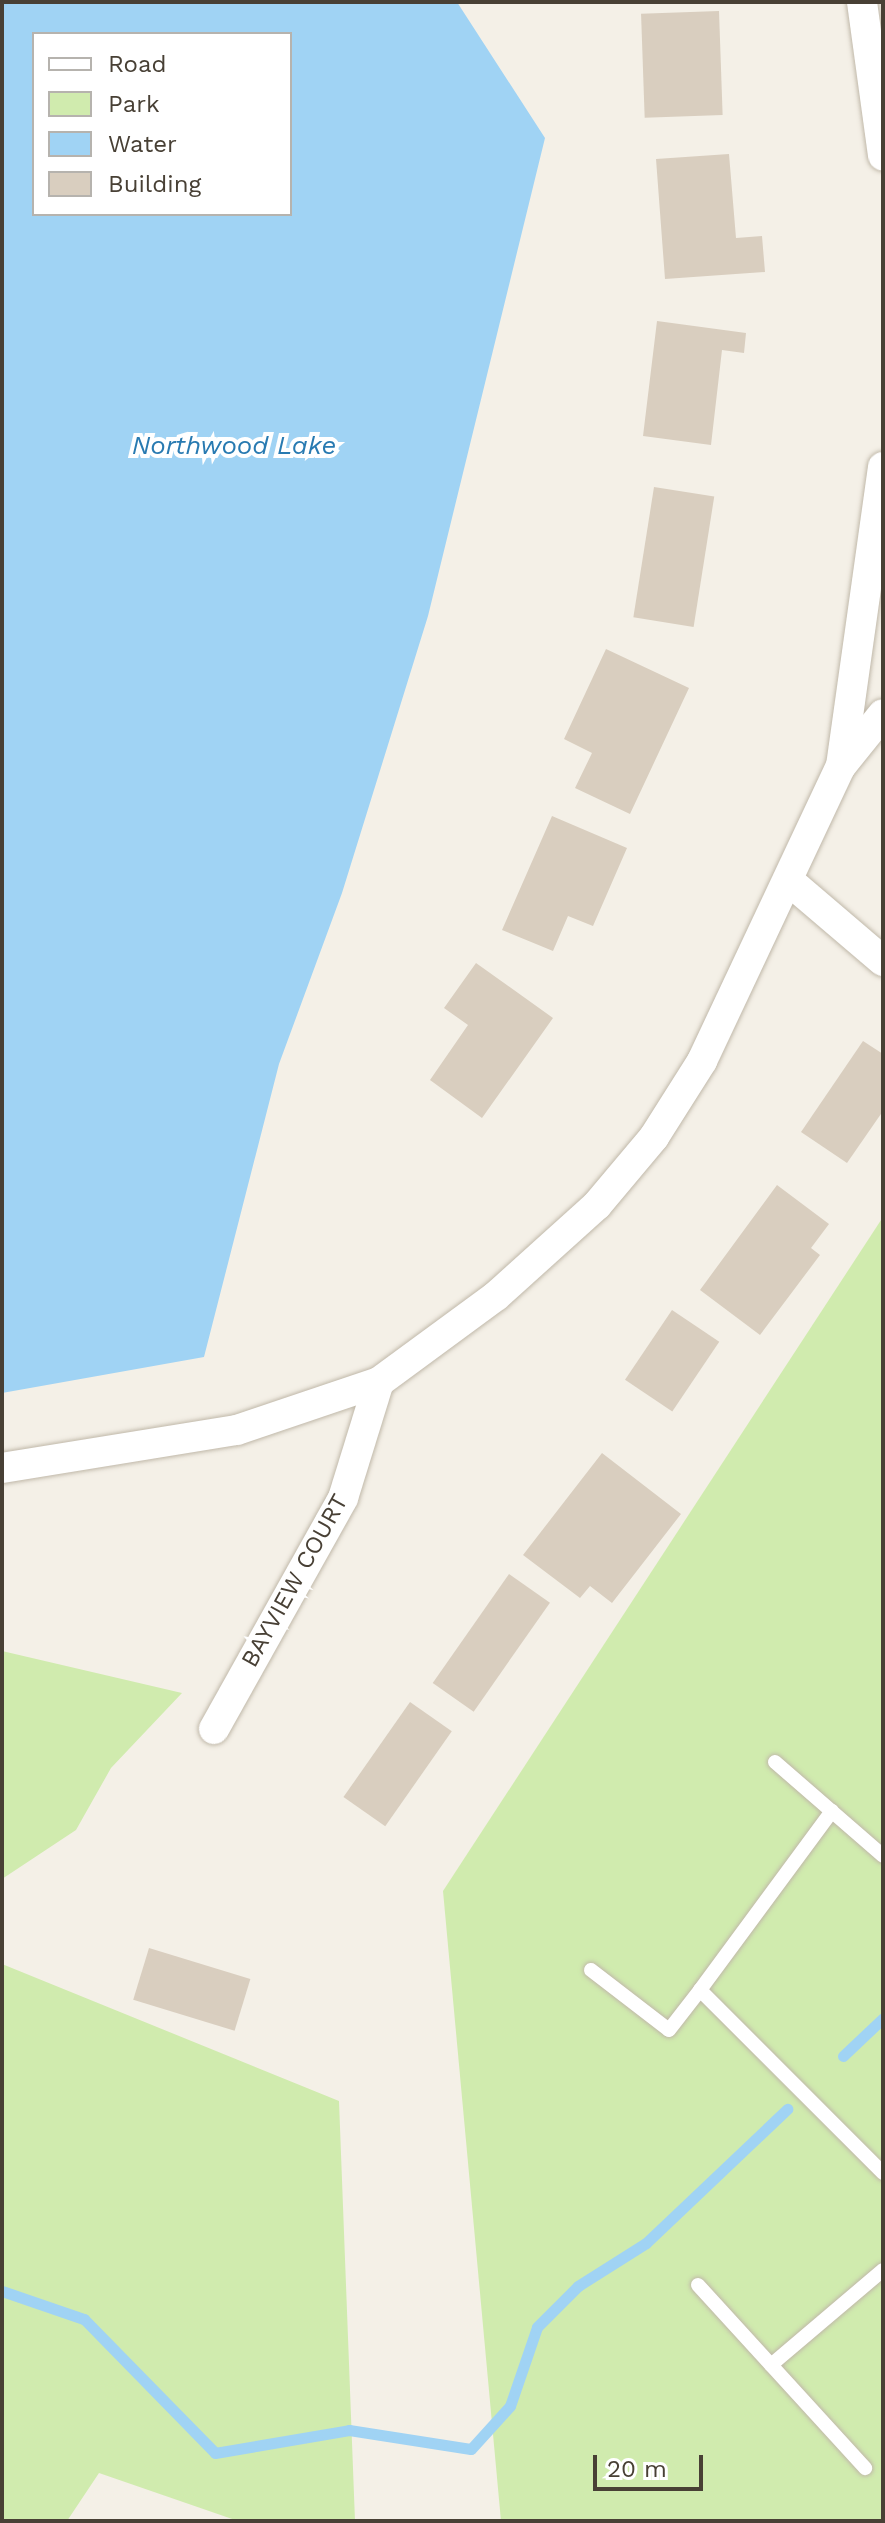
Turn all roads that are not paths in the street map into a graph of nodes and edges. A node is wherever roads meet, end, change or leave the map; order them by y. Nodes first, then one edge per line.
1 (862, 2) edge
2 (883, 156) edge
3 (883, 467) edge
4 (883, 714) edge
5 (841, 766) junction
6 (788, 880) junction
7 (883, 961) edge
8 (379, 1382) junction
9 (2, 1468) edge
10 (214, 1729) dead end
11 (775, 1762) dead end
12 (832, 1811) junction
13 (883, 1856) edge
14 (591, 1970) dead end
15 (700, 1990) junction
16 (883, 2173) edge
17 (883, 2270) edge
18 (698, 2285) dead end
19 (771, 2365) junction
20 (865, 2468) dead end

1 - 2 street
3 - 5 street
4 - 5 street
5 - 6 street
6 - 7 street
6 - 8 street
8 - 9 street
8 - 10 street, BAYVIEW COURT
11 - 12 lane
12 - 13 lane
12 - 15 lane
14 - 15 lane
15 - 16 lane
17 - 19 lane
18 - 19 lane
19 - 20 lane

